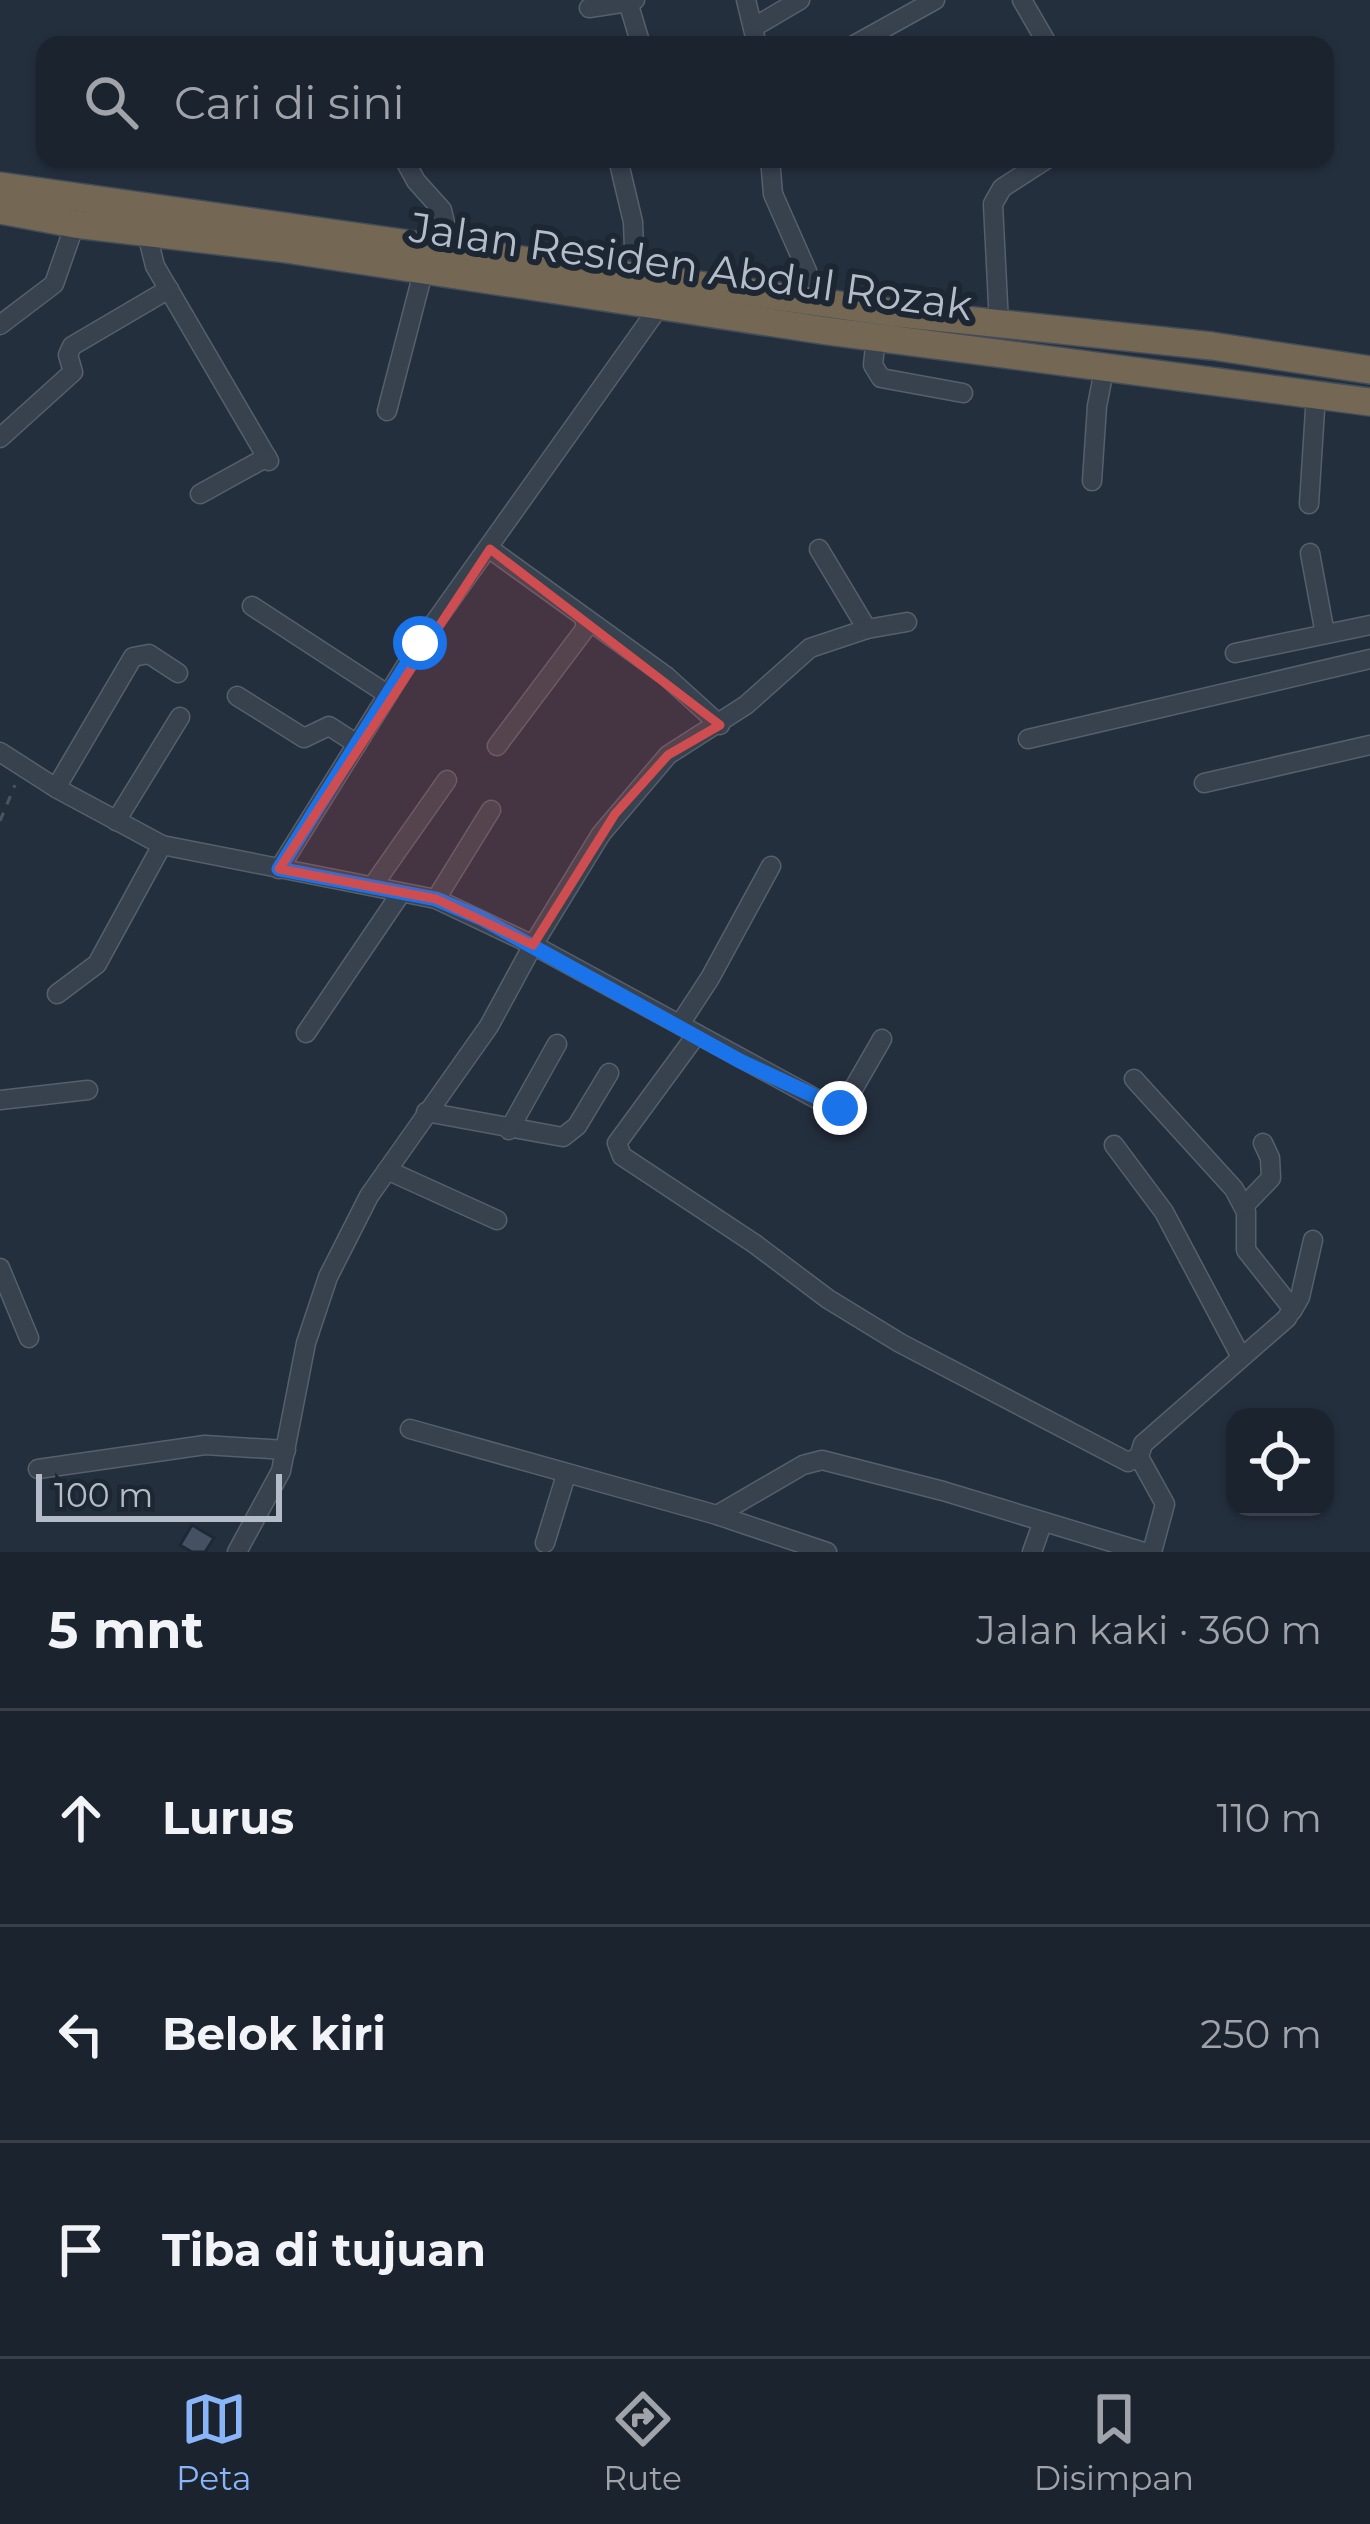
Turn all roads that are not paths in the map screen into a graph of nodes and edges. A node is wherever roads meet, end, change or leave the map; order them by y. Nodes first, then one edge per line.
1 (746, 0) edge
2 (800, 0) edge
3 (935, 0) edge
4 (1022, 0) edge
5 (631, 1) edge
6 (589, 8) dead end
7 (639, 36) edge
8 (755, 36) edge
9 (870, 36) edge
10 (1043, 36) edge
11 (410, 168) edge
12 (620, 168) edge
13 (771, 168) edge
14 (1034, 168) edge
15 (0, 186) edge
16 (0, 210) edge
17 (75, 224) junction
18 (147, 234) junction
19 (430, 261) junction
20 (635, 274) junction
21 (169, 289) junction
22 (809, 300) junction
23 (659, 307) junction
24 (999, 324) junction
25 (0, 325) edge
26 (875, 337) junction
27 (1105, 365) junction
28 (1370, 370) edge
29 (963, 393) dead end
30 (1316, 394) junction
31 (1370, 402) edge
32 (387, 411) dead end
33 (0, 438) edge
34 (1092, 481) dead end
35 (200, 494) dead end
36 (1309, 504) dead end
37 (490, 549) junction
38 (819, 549) dead end
39 (1310, 553) dead end
40 (252, 606) dead end
41 (585, 619) junction
42 (907, 622) dead end
43 (1370, 625) edge
44 (867, 629) junction
45 (1325, 634) junction
46 (1234, 653) dead end
47 (1370, 658) edge
48 (178, 673) dead end
49 (388, 694) junction
50 (237, 696) dead end
51 (180, 717) dead end
52 (719, 725) junction
53 (1028, 740) dead end
54 (357, 744) junction
55 (1370, 745) edge
56 (497, 746) dead end
57 (0, 752) edge
58 (447, 781) dead end
59 (1204, 783) dead end
60 (56, 788) junction
61 (491, 810) dead end
62 (116, 820) junction
63 (162, 845) junction
64 (771, 866) dead end
65 (279, 869) junction
66 (374, 884) junction
67 (401, 893) junction
68 (436, 899) junction
69 (532, 945) junction
70 (57, 994) dead end
71 (689, 1029) junction
72 (306, 1033) dead end
73 (881, 1039) dead end
74 (557, 1044) dead end
75 (609, 1073) dead end
76 (1133, 1079) dead end
77 (88, 1090) dead end
78 (0, 1100) edge
79 (426, 1112) junction
80 (509, 1130) junction
81 (1263, 1143) dead end
82 (1114, 1145) dead end
83 (386, 1170) junction
84 (1244, 1206) junction
85 (497, 1220) dead end
86 (1312, 1240) dead end
87 (0, 1268) edge
88 (1292, 1311) junction
89 (29, 1338) dead end
90 (1241, 1358) junction
91 (410, 1429) dead end
92 (286, 1450) junction
93 (1139, 1457) junction
94 (38, 1468) dead end
95 (566, 1474) junction
96 (717, 1515) junction
97 (1042, 1524) junction
98 (545, 1543) dead end
99 (237, 1552) edge
100 (827, 1552) edge
101 (1032, 1552) edge
102 (1148, 1552) edge

1 - 8 street
2 - 8 street
3 - 9 street
4 - 10 street
5 - 6 street
5 - 7 street
11 - 19 street
12 - 20 street
13 - 22 street
14 - 24 street
15 - 19 highway, Jalan Residen Abdul Rozak
16 - 17 highway, Jalan Residen Abdul Rozak
17 - 18 highway, Jalan Residen Abdul Rozak
17 - 25 street
18 - 19 highway, Jalan Residen Abdul Rozak
18 - 21 street
19 - 20 highway, Jalan Residen Abdul Rozak
19 - 23 highway, Jalan Residen Abdul Rozak
19 - 32 street
20 - 22 highway, Jalan Residen Abdul Rozak
21 - 33 street
21 - 35 street
22 - 24 highway, Jalan Residen Abdul Rozak
23 - 26 highway, Jalan Residen Abdul Rozak
23 - 37 street
24 - 28 highway, Jalan Residen Abdul Rozak
26 - 27 highway, Jalan Residen Abdul Rozak
26 - 29 street
27 - 30 highway, Jalan Residen Abdul Rozak
27 - 34 street
30 - 31 highway, Jalan Residen Abdul Rozak
30 - 36 street
37 - 41 street
37 - 49 street
38 - 44 street
39 - 45 street
40 - 49 street
41 - 52 street
41 - 56 street
42 - 44 street
43 - 45 street
44 - 52 street
45 - 46 street
47 - 53 street
48 - 60 street
49 - 54 street
50 - 54 street
51 - 62 street
52 - 69 street
54 - 65 street
55 - 59 street
57 - 60 street
58 - 66 street
60 - 62 street
61 - 68 street
62 - 63 street
63 - 65 street
63 - 70 street
64 - 71 street
65 - 66 street
66 - 67 street
67 - 68 street
67 - 72 street
68 - 69 street
69 - 71 street
69 - 79 street
71 - 73 street
71 - 93 street
74 - 80 street
75 - 80 street
76 - 84 street
77 - 78 street
79 - 80 street
79 - 83 street
81 - 84 street
82 - 90 street
83 - 85 street
83 - 92 street
84 - 88 street
86 - 88 street
87 - 89 street
88 - 90 street
90 - 93 street
91 - 95 street
92 - 94 street
92 - 99 street
93 - 102 street
95 - 96 street
95 - 98 street
96 - 97 street
96 - 100 street
97 - 101 street
97 - 102 street

